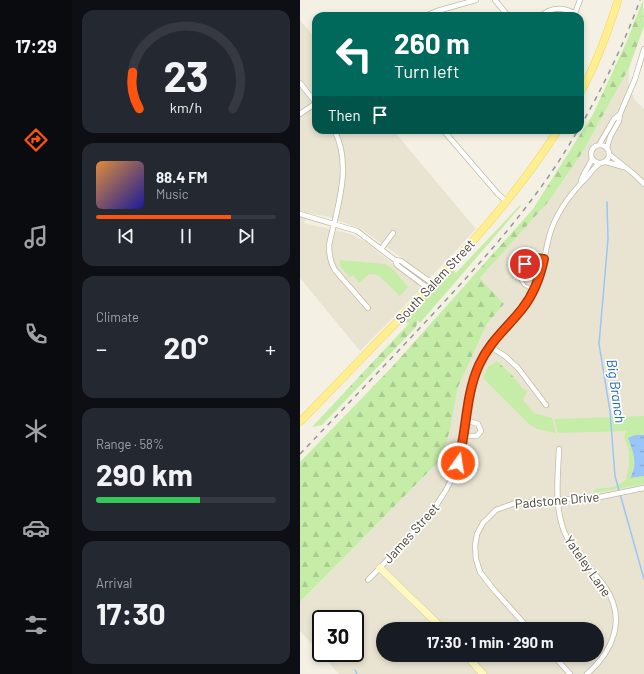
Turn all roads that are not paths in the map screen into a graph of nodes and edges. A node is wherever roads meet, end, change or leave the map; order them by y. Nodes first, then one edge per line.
1 (476, 0) edge
2 (495, 0) edge
3 (580, 0) edge
4 (618, 0) edge
5 (435, 12) edge
6 (505, 12) edge
7 (549, 12) edge
8 (570, 12) edge
9 (576, 12) edge
10 (644, 49) edge
11 (300, 83) edge
12 (584, 85) edge
13 (312, 98) edge
14 (312, 106) edge
15 (300, 114) edge
16 (620, 114) junction
17 (336, 134) edge
18 (446, 134) edge
19 (555, 134) edge
20 (599, 145) junction
21 (607, 148) junction
22 (610, 155) junction
23 (592, 159) junction
24 (606, 162) junction
25 (599, 164) junction
26 (624, 167) junction
27 (581, 182) junction
28 (644, 184) edge
29 (507, 202) junction
30 (300, 214) edge
31 (333, 224) junction
32 (393, 233) dead end
33 (381, 249) junction
34 (544, 259) junction
35 (431, 286) junction
36 (534, 291) junction
37 (368, 308) dead end
38 (489, 346) junction
39 (546, 405) dead end
40 (466, 420) junction
41 (300, 422) edge
42 (464, 436) junction
43 (559, 449) dead end
44 (644, 488) edge
45 (558, 500) junction
46 (380, 568) junction
47 (368, 580) dead end
48 (436, 622) edge
49 (523, 622) edge
50 (472, 662) edge
51 (559, 662) edge
52 (483, 674) edge
53 (570, 674) edge
54 (587, 674) edge

1 - 5 street
2 - 6 street
3 - 9 street
4 - 12 main road
7 - 8 street
10 - 16 street
11 - 13 street
14 - 15 street
16 - 20 street
16 - 21 street
17 - 31 street
18 - 29 street
19 - 29 main road, South Salem Street
20 - 21 street
20 - 23 street
21 - 22 street
22 - 24 street
22 - 26 street
23 - 25 street
23 - 27 street, James Street
24 - 25 street
24 - 26 street
25 - 27 street, James Street
26 - 28 street
27 - 34 street, James Street
29 - 35 main road, South Salem Street
30 - 31 street
31 - 33 street
31 - 37 street
32 - 33 street
33 - 35 street
34 - 36 street, James Street
34 - 36 lane
35 - 41 main road, South Salem Street
36 - 38 street, James Street
38 - 39 street
38 - 40 street, James Street
40 - 42 street, James Street
40 - 42 street
42 - 46 street, James Street
43 - 45 street, Yateley Lane
44 - 45 street, Padstone Drive
45 - 49 street, Padstone Drive
45 - 54 street, Yateley Lane
46 - 47 street, James Street
46 - 48 main road
50 - 52 main road
51 - 53 street

